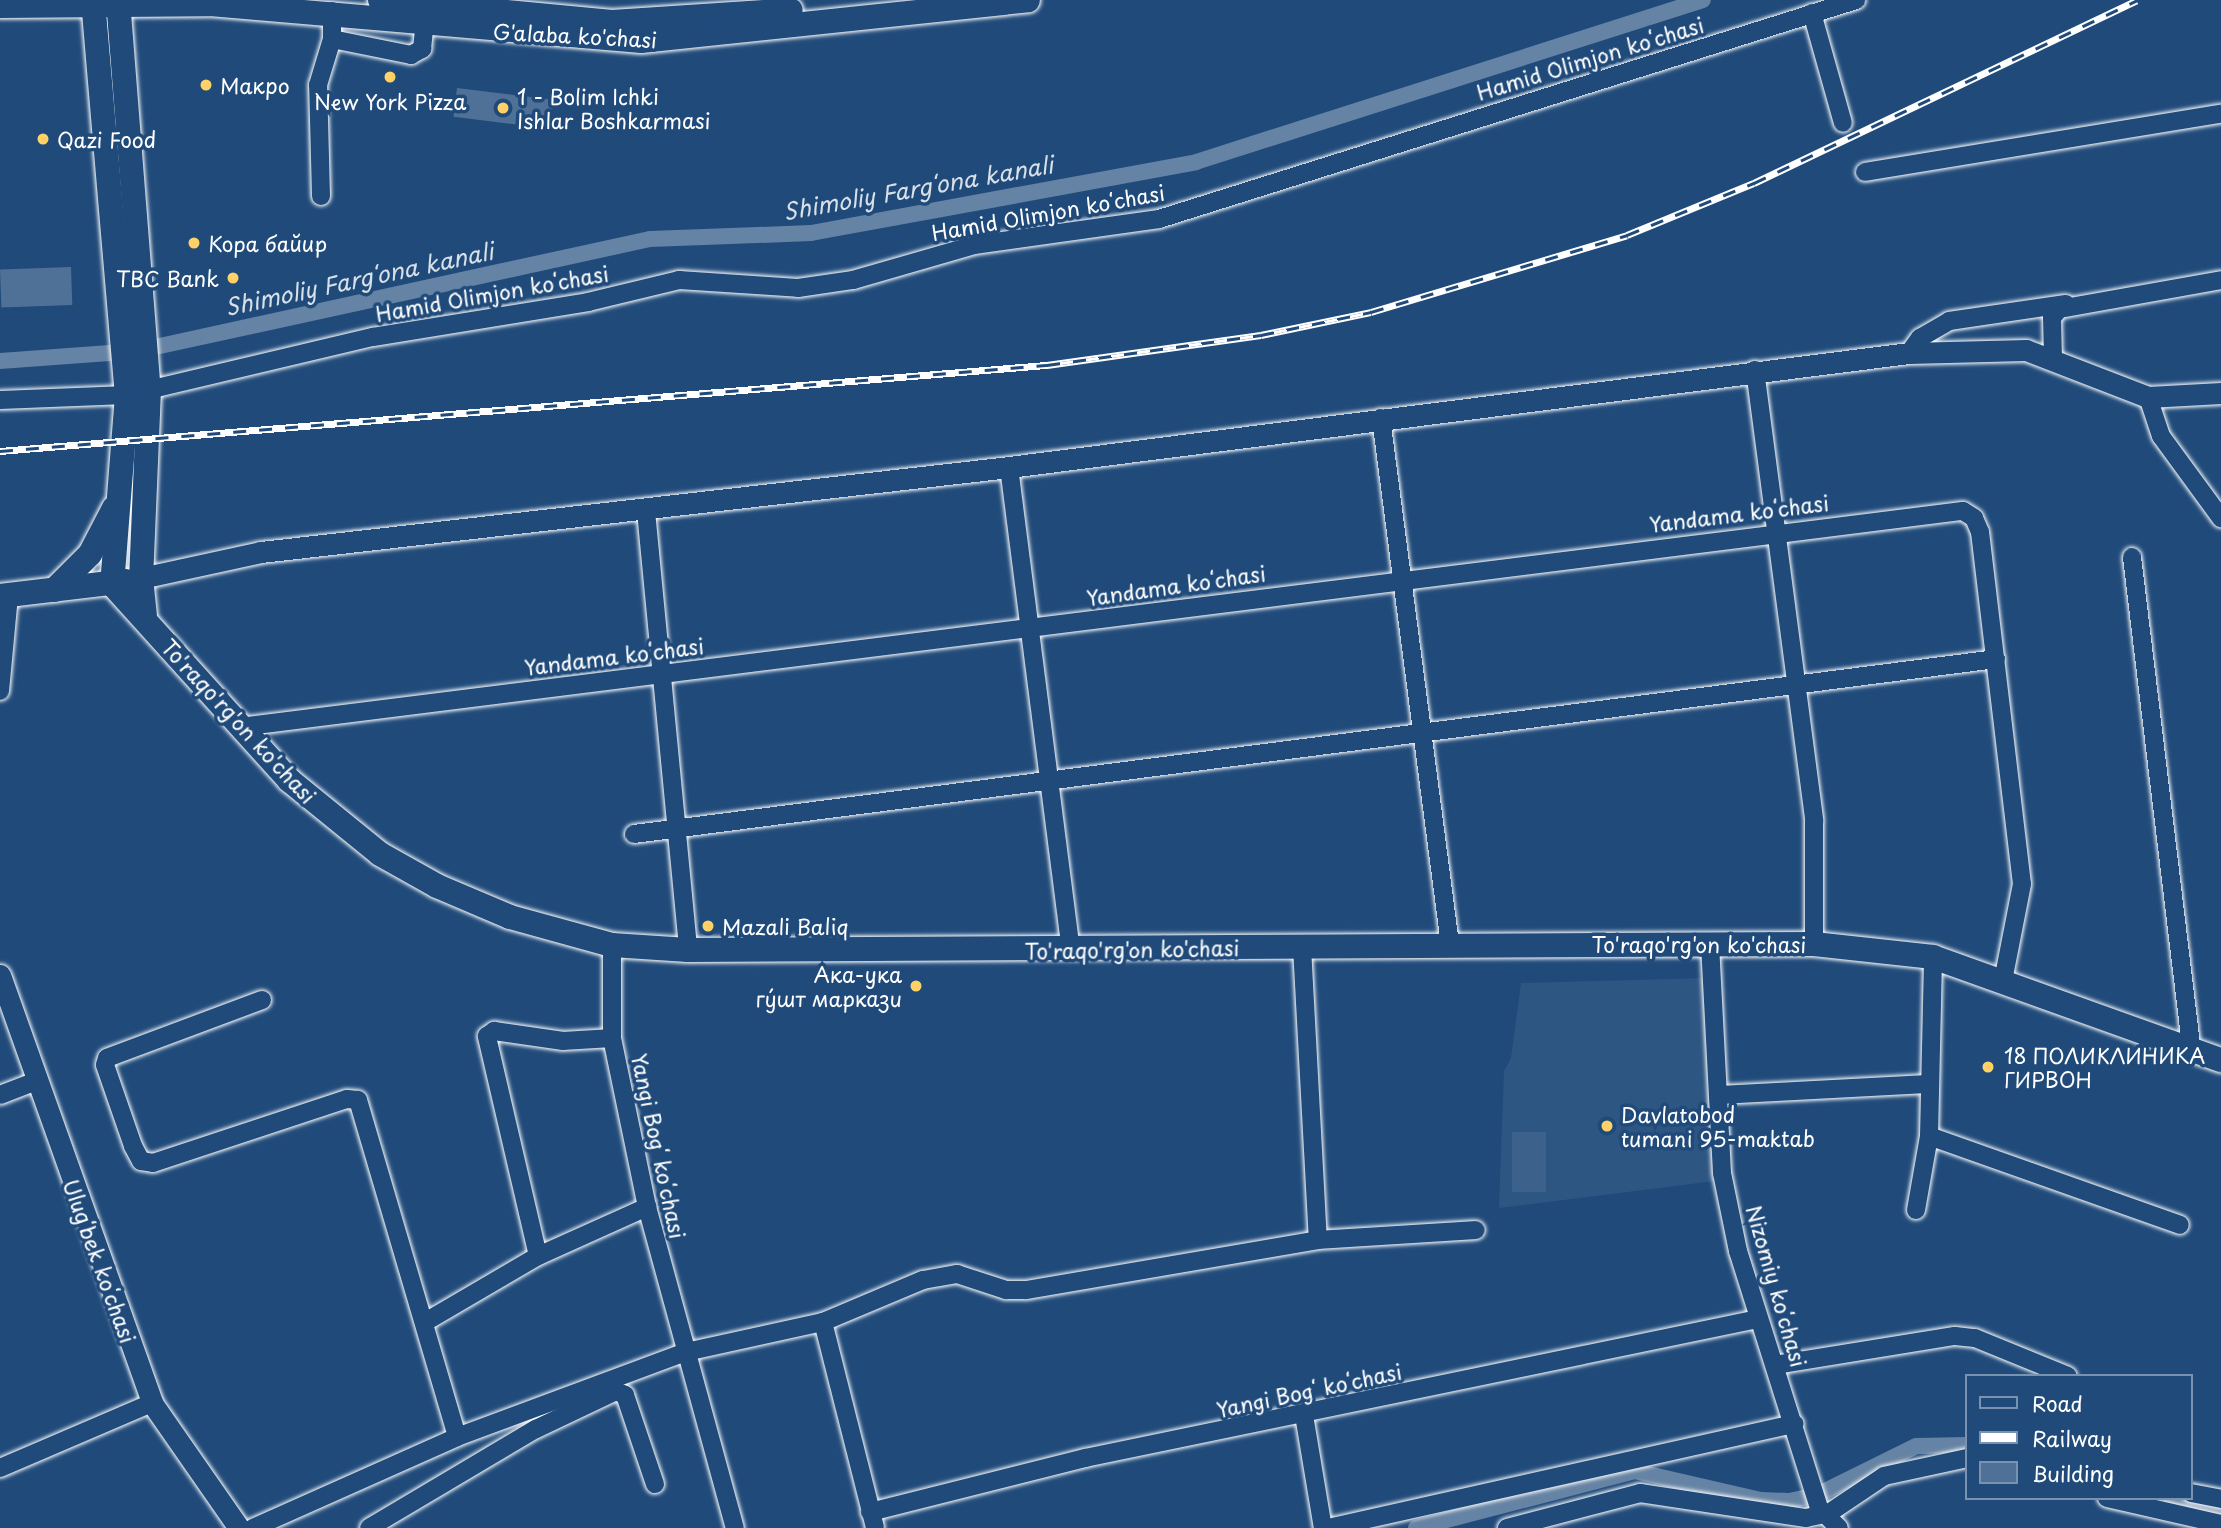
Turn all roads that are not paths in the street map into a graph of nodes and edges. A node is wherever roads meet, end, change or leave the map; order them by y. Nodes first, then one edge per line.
1 (380, 0) edge
2 (882, 0) edge
3 (1028, 0) edge
4 (1856, 0) edge
5 (118, 2) edge
6 (93, 3) edge
7 (794, 5) edge
8 (0, 6) edge
9 (332, 11) junction
10 (1812, 13) junction
11 (426, 17) junction
12 (332, 39) junction
13 (2221, 114) edge
14 (1843, 123) dead end
15 (1865, 172) dead end
16 (321, 196) dead end
17 (2221, 281) edge
18 (2073, 303) junction
19 (134, 320) junction
20 (1909, 353) junction
21 (2053, 358) junction
22 (1755, 370) junction
23 (138, 392) junction
24 (2221, 393) edge
25 (2148, 397) junction
26 (0, 400) edge
27 (1381, 418) junction
28 (1009, 467) junction
29 (120, 498) junction
30 (646, 511) junction
31 (2221, 518) edge
32 (1775, 531) junction
33 (2132, 557) dead end
34 (141, 578) junction
35 (1404, 578) junction
36 (112, 584) junction
37 (54, 590) junction
38 (5, 595) edge
39 (145, 615) junction
40 (1031, 627) junction
41 (1996, 659) junction
42 (660, 673) junction
43 (1793, 686) junction
44 (0, 691) edge
45 (240, 727) junction
46 (1423, 730) junction
47 (1052, 782) junction
48 (680, 827) junction
49 (634, 834) dead end
50 (1450, 944) junction
51 (1710, 944) junction
52 (1814, 944) junction
53 (612, 945) junction
54 (1302, 947) junction
55 (1071, 949) junction
56 (688, 950) junction
57 (1933, 957) junction
58 (0, 975) edge
59 (2003, 981) junction
60 (262, 1000) dead end
61 (612, 1038) junction
62 (2192, 1050) junction
63 (2221, 1060) edge
64 (34, 1082) junction
65 (1928, 1084) junction
66 (1719, 1095) junction
67 (0, 1096) edge
68 (1929, 1136) junction
69 (647, 1207) junction
70 (1916, 1210) dead end
71 (2180, 1225) dead end
72 (1476, 1230) dead end
73 (1318, 1240) junction
74 (538, 1256) junction
75 (1758, 1319) junction
76 (427, 1321) junction
77 (823, 1322) junction
78 (686, 1352) junction
79 (1775, 1365) junction
80 (2063, 1374) edge
81 (152, 1403) junction
82 (1304, 1415) junction
83 (1795, 1424) junction
84 (457, 1437) junction
85 (1966, 1458) edge
86 (0, 1468) edge
87 (655, 1484) dead end
88 (2193, 1493) edge
89 (2221, 1499) edge
90 (2116, 1500) edge
91 (1829, 1516) edge
92 (873, 1520) edge
93 (2221, 1524) edge
94 (239, 1528) edge
95 (253, 1528) edge
96 (369, 1528) edge
97 (735, 1528) edge
98 (1323, 1528) edge
99 (1328, 1528) edge
100 (1507, 1528) edge

1 - 11 main road, G'alaba ko'chasi
2 - 7 main road, G'alaba ko'chasi
3 - 11 main road, G'alaba ko'chasi
4 - 10 street, Hamid Olimjon koʻchasi
5 - 6 main road, G'alaba ko'chasi
5 - 9 main road, G'alaba ko'chasi
5 - 19 main road
6 - 8 main road
6 - 19 main road
7 - 11 main road, G'alaba ko'chasi
9 - 11 main road, G'alaba ko'chasi
9 - 12 street
10 - 14 street
10 - 23 street, Hamid Olimjon koʻchasi
11 - 12 street
12 - 16 street
13 - 15 street
17 - 18 street
18 - 20 street
18 - 21 street
19 - 23 main road
20 - 21 street
20 - 22 street
21 - 25 street
22 - 27 street
22 - 32 street
23 - 26 street, Hamid Olimjon koʻchasi
23 - 29 main road
23 - 34 main road
24 - 25 street
25 - 31 street
27 - 28 street
27 - 35 street
28 - 30 street
28 - 40 street
29 - 36 main road
29 - 37 main road
30 - 34 street
30 - 42 street
32 - 35 street, Yandama koʻchasi
32 - 41 street, Yandama koʻchasi
32 - 43 street
33 - 62 street
34 - 36 main road
34 - 39 main road
35 - 40 street, Yandama koʻchasi
35 - 46 street
36 - 37 main road
36 - 39 main road, To'raqo'rg'on ko'chasi
37 - 38 main road
38 - 44 street
39 - 45 main road, To'raqo'rg'on ko'chasi
40 - 42 street, Yandama koʻchasi
40 - 47 street
41 - 43 street
41 - 59 street, Yandama koʻchasi
42 - 45 street, Yandama koʻchasi
42 - 48 street
43 - 46 street
43 - 52 street
45 - 53 main road, To'raqo'rg'on ko'chasi
46 - 47 street
46 - 50 street
47 - 48 street
47 - 55 street
48 - 49 street
48 - 56 street
50 - 51 main road, To'raqo'rg'on ko'chasi
50 - 54 main road, To'raqo'rg'on ko'chasi
51 - 52 main road, To'raqo'rg'on ko'chasi
51 - 66 street, Nizomiy koʻchasi
52 - 57 main road, To'raqo'rg'on ko'chasi
53 - 56 main road, To'raqo'rg'on ko'chasi
53 - 61 street, Yangi Bogʻ koʻchasi
54 - 55 main road, To'raqo'rg'on ko'chasi
54 - 73 street
55 - 56 main road, To'raqo'rg'on ko'chasi
57 - 59 main road, To'raqo'rg'on ko'chasi
57 - 65 street
58 - 64 street, Ulugʻbek koʻchasi
59 - 62 main road, To'raqo'rg'on ko'chasi
60 - 76 street
61 - 69 street, Yangi Bogʻ koʻchasi
61 - 74 street
62 - 63 main road, To'raqo'rg'on ko'chasi
64 - 67 street
64 - 81 street, Ulugʻbek koʻchasi
65 - 66 street
65 - 68 street
66 - 75 street, Nizomiy koʻchasi
68 - 70 street
68 - 71 street
69 - 74 street
69 - 78 street, Yangi Bogʻ koʻchasi
72 - 73 street
73 - 77 street
74 - 76 street
75 - 79 street, Nizomiy koʻchasi
75 - 82 street, Yangi Bogʻ koʻchasi
76 - 84 street
77 - 78 street
77 - 92 street, Yangi Bogʻ koʻchasi
78 - 84 street
78 - 97 street, Yangi Bogʻ koʻchasi
79 - 80 street
79 - 83 street, Nizomiy koʻchasi
81 - 86 street
81 - 94 street, Ulugʻbek koʻchasi
82 - 92 street, Yangi Bogʻ koʻchasi
82 - 98 street
83 - 91 street, Nizomiy koʻchasi
83 - 99 street
84 - 95 street
85 - 91 street
87 - 96 street
88 - 89 street
90 - 93 street
91 - 100 street

